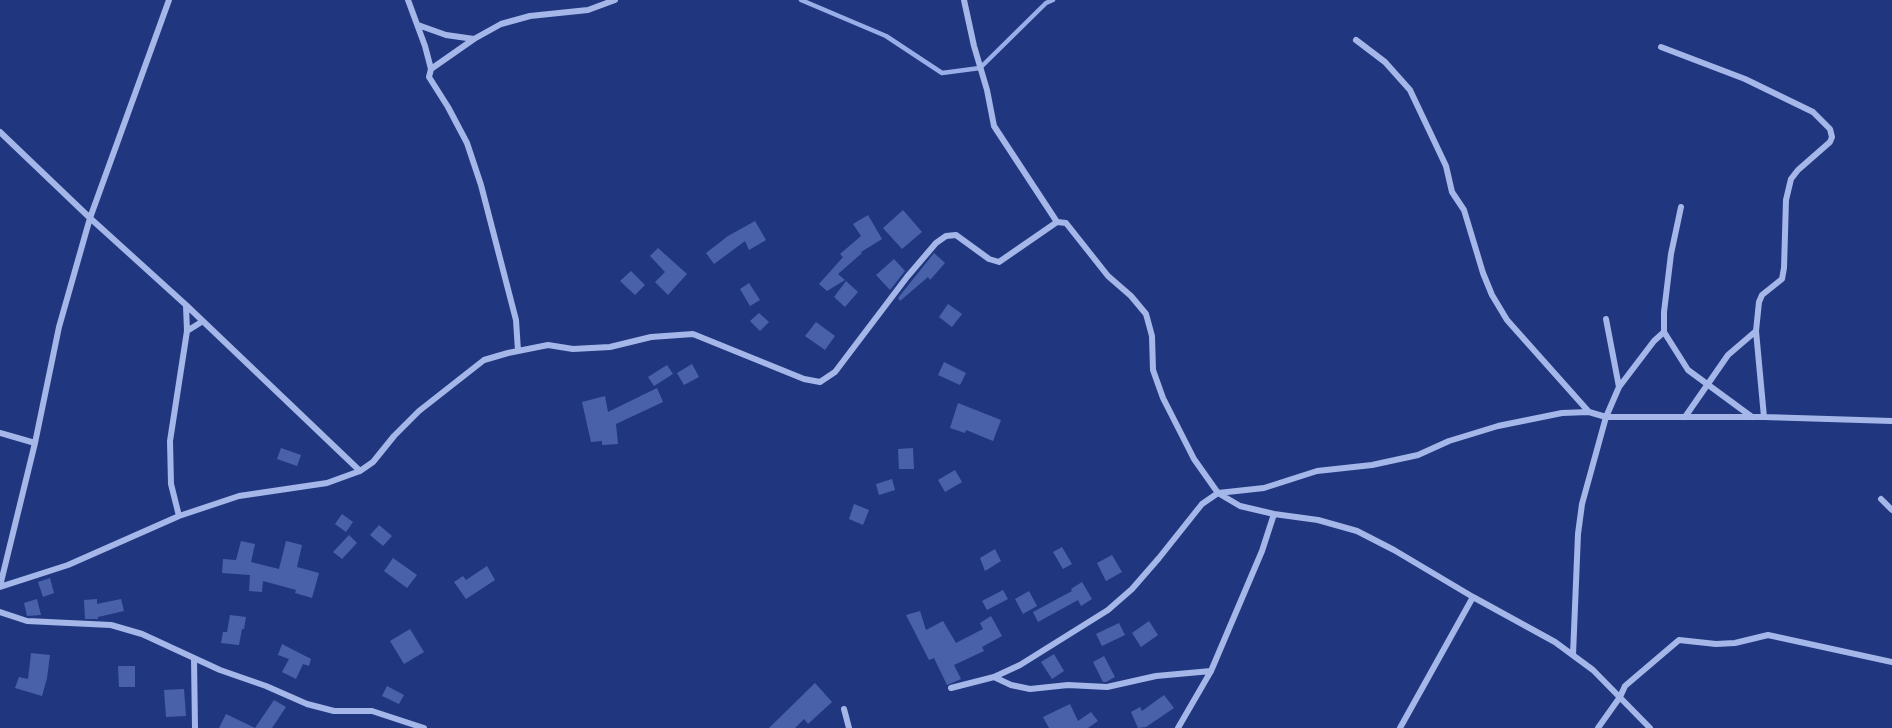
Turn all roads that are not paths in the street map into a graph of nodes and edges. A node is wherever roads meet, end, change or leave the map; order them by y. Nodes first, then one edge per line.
1 (169, 0) edge
2 (408, 0) edge
3 (615, 0) edge
4 (964, 0) edge
5 (418, 26) junction
6 (474, 39) junction
7 (1356, 40) dead end
8 (1661, 47) dead end
9 (431, 69) junction
10 (0, 132) edge
11 (1681, 207) dead end
12 (90, 218) junction
13 (1058, 222) junction
14 (186, 305) junction
15 (1606, 319) dead end
16 (203, 321) junction
17 (1756, 331) junction
18 (187, 332) junction
19 (1664, 332) junction
20 (518, 351) junction
21 (1707, 384) junction
22 (1619, 387) junction
23 (1589, 412) junction
24 (1606, 417) junction
25 (1685, 417) junction
26 (1753, 417) junction
27 (1764, 417) junction
28 (1892, 421) edge
29 (0, 433) edge
30 (35, 443) junction
31 (360, 471) junction
32 (1218, 493) junction
33 (1881, 499) dead end
34 (1892, 510) edge
35 (1274, 514) junction
36 (179, 516) junction
37 (0, 586) edge
38 (1473, 597) junction
39 (0, 612) edge
40 (1574, 655) junction
41 (194, 658) junction
42 (1892, 662) edge
43 (1211, 671) junction
44 (994, 677) junction
45 (951, 688) dead end
46 (1620, 697) junction
47 (844, 709) dead end
48 (195, 728) edge
49 (424, 728) edge
50 (849, 728) edge
51 (1178, 728) edge
52 (1400, 728) edge
53 (1598, 728) edge
54 (1650, 728) edge

1 - 12 street
2 - 5 street
3 - 6 street
4 - 13 street
5 - 6 street
5 - 9 street
6 - 9 street
7 - 23 street
8 - 17 street
9 - 20 street
10 - 12 street
11 - 19 street
12 - 14 street
12 - 30 street
13 - 20 street
13 - 32 street
14 - 16 street
14 - 18 street
15 - 22 street
16 - 18 street
16 - 31 street
17 - 21 street
17 - 27 street
18 - 36 street
19 - 21 street
19 - 22 street
20 - 31 street
21 - 25 street
21 - 26 street
22 - 24 street
23 - 24 street
23 - 32 street
24 - 25 street
24 - 40 street
25 - 26 street
26 - 27 street
27 - 28 street
29 - 30 street
30 - 37 street
31 - 36 street
32 - 35 street
32 - 44 street
33 - 34 street
35 - 38 street
35 - 43 street
36 - 37 street
38 - 40 street
38 - 52 street
39 - 41 street
40 - 46 street
41 - 48 street
41 - 49 street
42 - 46 street
43 - 44 street
43 - 51 street
44 - 45 street
46 - 53 street
46 - 54 street
47 - 50 street

